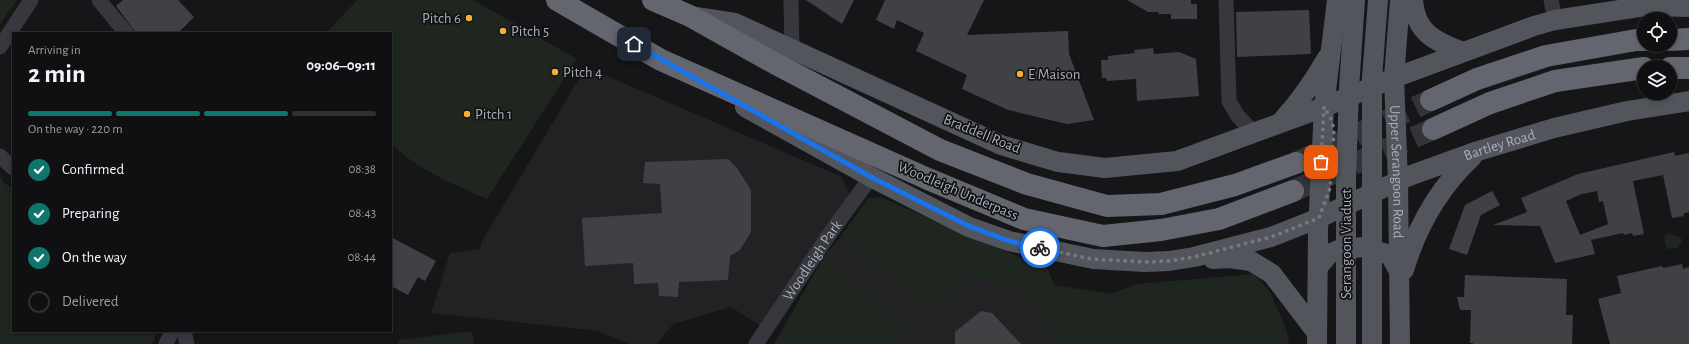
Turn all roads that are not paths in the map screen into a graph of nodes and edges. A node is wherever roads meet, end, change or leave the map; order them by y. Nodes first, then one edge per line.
1 (31, 0) edge
2 (99, 0) edge
3 (557, 0) edge
4 (653, 0) edge
5 (791, 0) edge
6 (1226, 0) edge
7 (1338, 0) edge
8 (1355, 0) edge
9 (1378, 0) edge
10 (1400, 0) edge
11 (1413, 0) edge
12 (1551, 0) edge
13 (1689, 7) edge
14 (690, 16) junction
15 (1555, 20) junction
16 (125, 32) edge
17 (1637, 40) edge
18 (1677, 40) edge
19 (1689, 40) edge
20 (0, 47) edge
21 (792, 50) junction
22 (1331, 50) junction
23 (1463, 52) junction
24 (661, 60) junction
25 (1677, 68) edge
26 (1689, 68) edge
27 (1637, 69) edge
28 (1394, 78) junction
29 (1431, 100) tunnel mouth
30 (1689, 101) edge
31 (1324, 107) junction
32 (1281, 123) junction
33 (1432, 130) tunnel mouth
34 (1254, 133) junction
35 (1478, 151) junction
36 (0, 156) edge
37 (1296, 163) tunnel mouth
38 (12, 167) edge
39 (871, 177) junction
40 (1398, 181) junction
41 (1292, 191) tunnel mouth
42 (1319, 218) junction
43 (1169, 261) junction
44 (1318, 267) junction
45 (1399, 276) junction
46 (172, 332) edge
47 (184, 332) edge
48 (1317, 339) edge
49 (166, 344) edge
50 (187, 344) edge
51 (756, 344) edge
52 (1346, 344) edge
53 (1372, 344) edge
54 (1400, 344) edge

1 - 20 street
2 - 16 street
3 - 24 highway
4 - 14 highway, Braddell Road
5 - 21 street
6 - 34 street
7 - 22 main road
8 - 52 main road, Serangoon Viaduct, bridge
9 - 53 main road, Serangoon Viaduct, bridge
10 - 28 main road, Upper Serangoon Road
11 - 23 main road
12 - 15 street
13 - 15 main road
14 - 21 main road, Braddell Road
14 - 37 highway, Woodleigh Underpass
15 - 23 main road
17 - 29 highway
18 - 19 highway
21 - 34 main road, Braddell Road
22 - 31 main road
22 - 32 main road
23 - 28 main road
24 - 39 main road
24 - 41 highway, Woodleigh Underpass
25 - 26 highway
27 - 33 highway
28 - 31 main road
28 - 40 main road, Upper Serangoon Road
30 - 35 main road, Bartley Road
31 - 32 main road, Braddell Road
31 - 42 main road
32 - 34 main road, Braddell Road
35 - 40 main road, Bartley Road
35 - 45 main road
36 - 38 street
39 - 43 main road
39 - 51 street, Woodleigh Park
40 - 42 main road, Bartley Road
40 - 45 main road, Upper Serangoon Road
42 - 43 main road
42 - 44 main road
43 - 48 main road
44 - 45 main road
44 - 48 main road
45 - 54 main road, Upper Serangoon Road
46 - 49 street
47 - 50 street

